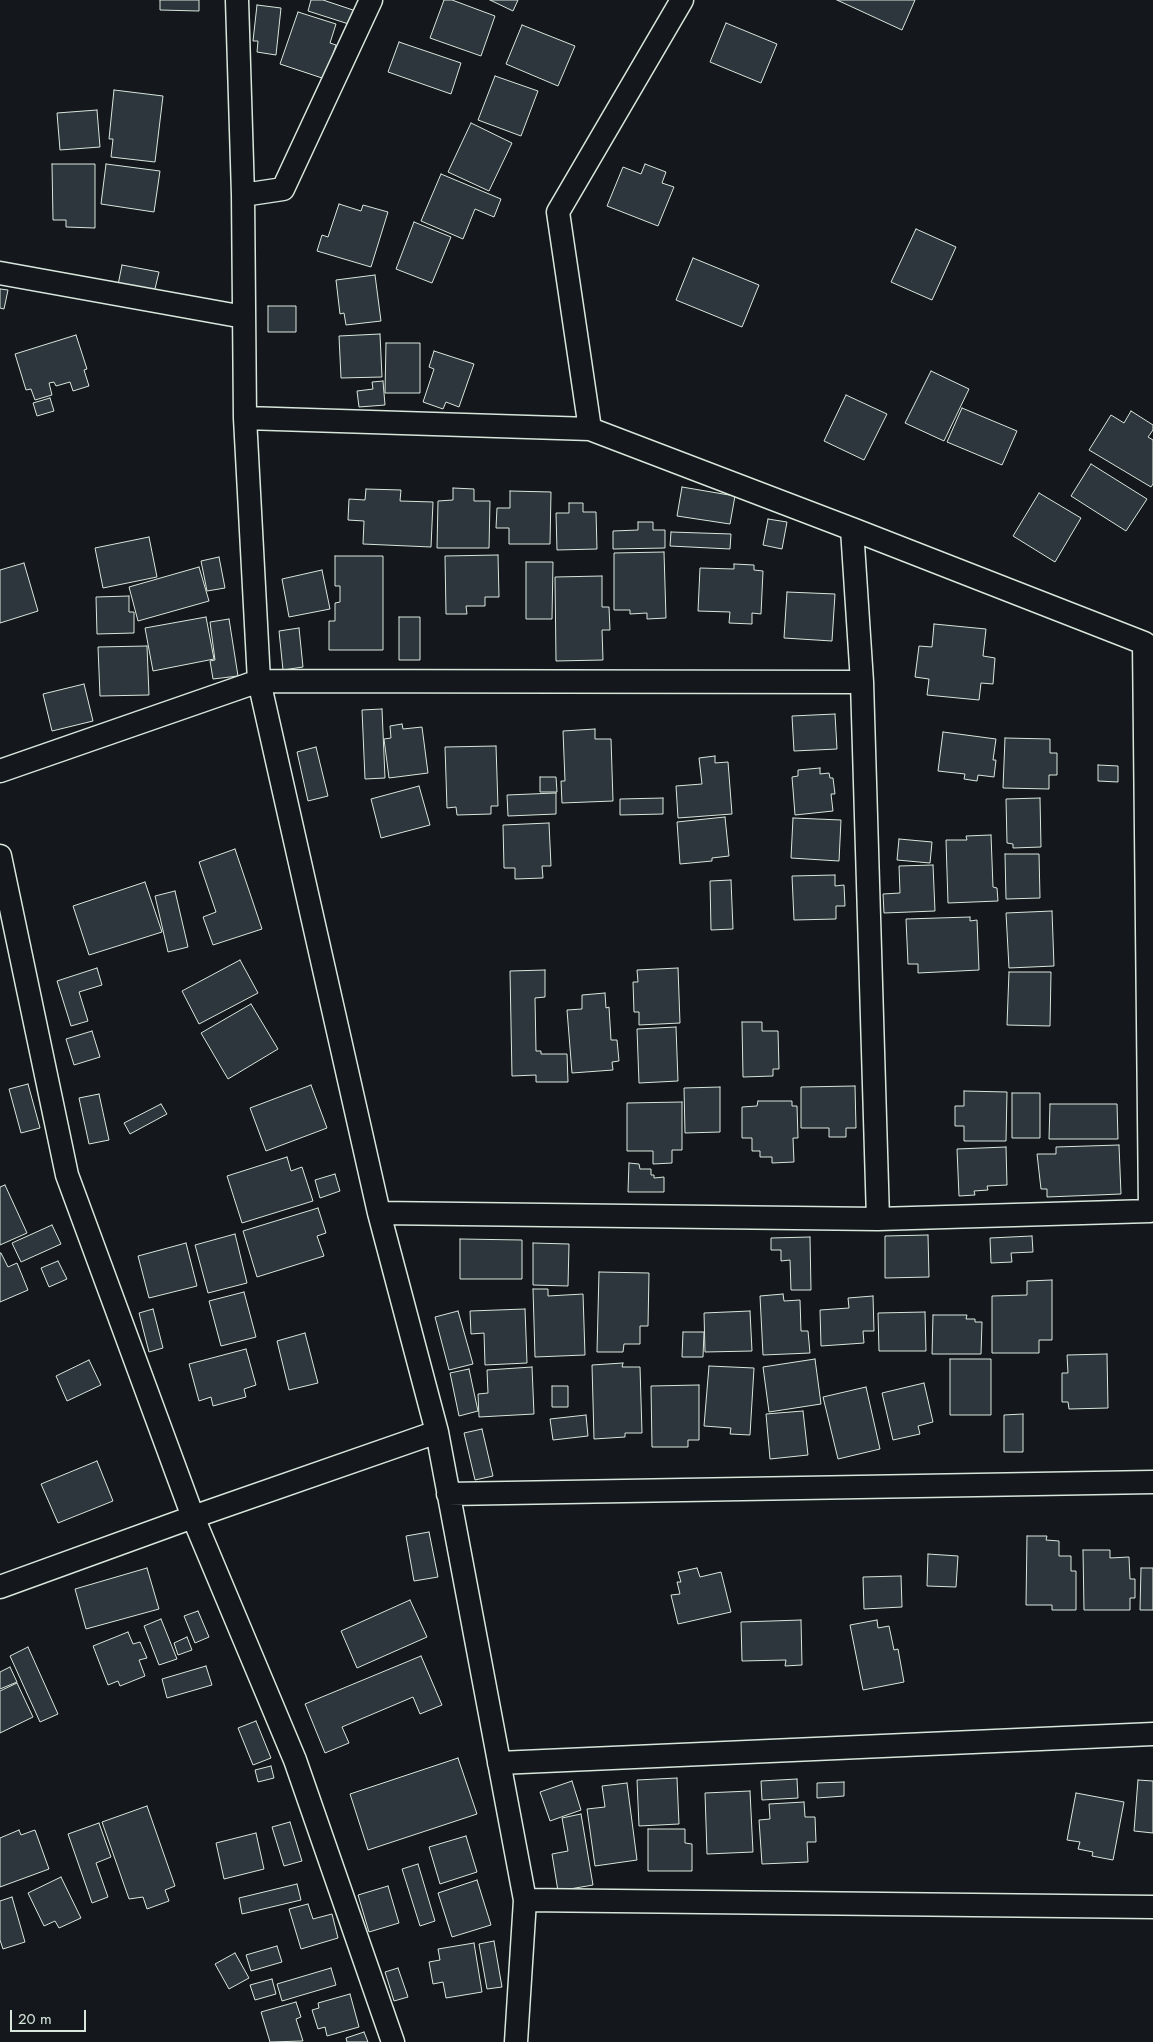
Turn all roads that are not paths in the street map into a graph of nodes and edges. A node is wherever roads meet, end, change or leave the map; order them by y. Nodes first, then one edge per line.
1 (237, 0) edge
2 (371, 0) edge
3 (682, 0) edge
4 (243, 195) junction
5 (0, 273) edge
6 (244, 317) junction
7 (245, 418) junction
8 (590, 429) junction
9 (852, 529) junction
10 (1148, 646) edge
11 (259, 681) junction
12 (862, 682) junction
13 (0, 771) edge
14 (0, 856) edge
15 (379, 1213) junction
16 (878, 1219) junction
17 (436, 1432) junction
18 (1153, 1482) edge
19 (448, 1494) junction
20 (193, 1517) junction
21 (0, 1587) edge
22 (1153, 1734) edge
23 (499, 1763) junction
24 (525, 1900) junction
25 (1153, 1907) edge
26 (393, 2042) edge
27 (516, 2042) edge

1 - 4 street
2 - 4 street
3 - 8 street
4 - 6 street
5 - 6 street
6 - 7 street
7 - 8 street
7 - 11 street
8 - 9 street
9 - 10 street
9 - 12 street
10 - 16 street
11 - 12 street
11 - 13 street
11 - 15 street
12 - 16 street
14 - 20 street
15 - 16 street
15 - 17 street
17 - 19 street
17 - 20 street
18 - 19 street
19 - 23 street
20 - 21 street
20 - 26 street
22 - 23 street
23 - 24 street
24 - 25 street
24 - 27 street

